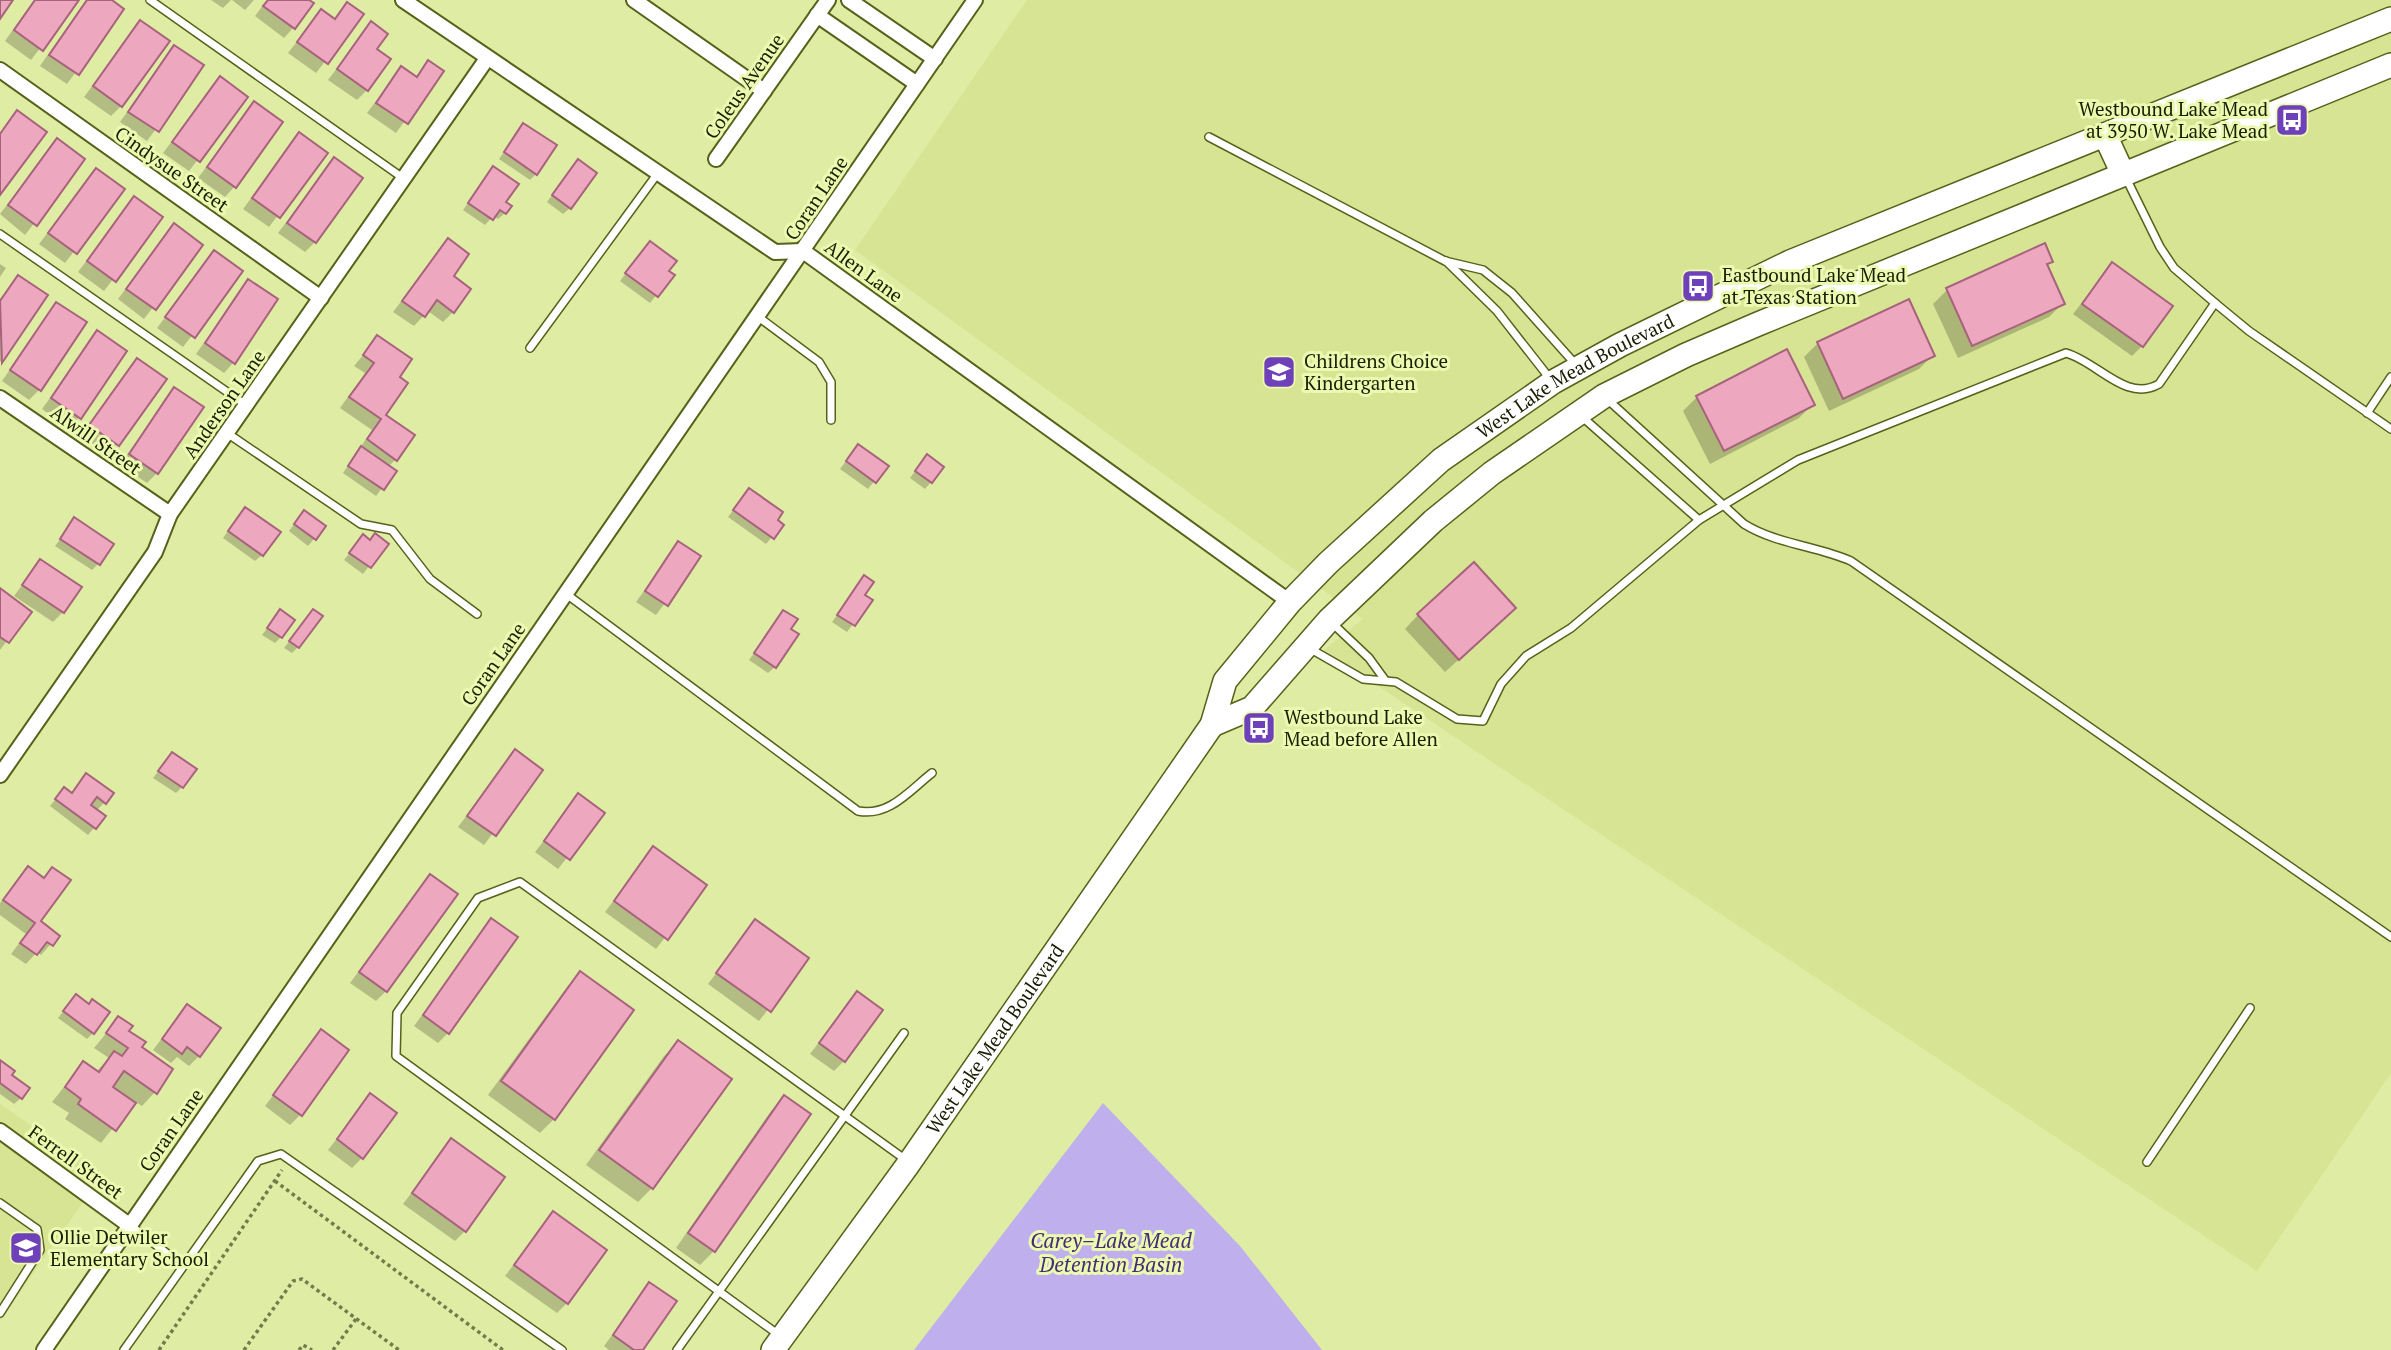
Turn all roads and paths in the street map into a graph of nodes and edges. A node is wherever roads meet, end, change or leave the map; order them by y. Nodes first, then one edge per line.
1 (150, 0) edge
2 (403, 0) edge
3 (634, 0) edge
4 (828, 0) edge
5 (849, 0) edge
6 (975, 0) edge
7 (817, 15) junction
8 (2391, 19) edge
9 (935, 59) junction
10 (486, 60) junction
11 (2391, 65) edge
12 (0, 71) edge
13 (917, 84) junction
14 (764, 91) junction
15 (2105, 135) junction
16 (1209, 137) dead end
17 (716, 159) dead end
18 (658, 173) junction
19 (2123, 174) junction
20 (404, 179) junction
21 (0, 233) edge
22 (803, 251) junction
23 (1445, 261) junction
24 (321, 298) junction
25 (2215, 303) junction
26 (757, 316) junction
27 (530, 348) dead end
28 (1579, 368) junction
29 (2391, 377) edge
30 (1553, 382) junction
31 (1604, 396) junction
32 (0, 397) edge
33 (247, 406) junction
34 (1577, 412) junction
35 (2367, 413) junction
36 (831, 421) dead end
37 (2391, 429) edge
38 (228, 433) junction
39 (1723, 506) junction
40 (170, 514) junction
41 (1699, 520) junction
42 (565, 593) junction
43 (1290, 601) junction
44 (477, 614) dead end
45 (1329, 620) junction
46 (1305, 645) junction
47 (1385, 680) junction
48 (1212, 725) junction
49 (932, 773) dead end
50 (0, 775) edge
51 (2391, 937) edge
52 (2250, 1008) dead end
53 (904, 1033) dead end
54 (844, 1115) junction
55 (0, 1131) edge
56 (289, 1160) junction
57 (910, 1162) junction
58 (2147, 1162) dead end
59 (275, 1181) junction
60 (0, 1203) edge
61 (129, 1225) junction
62 (182, 1265) junction
63 (719, 1292) junction
64 (0, 1313) edge
65 (356, 1319) junction
66 (777, 1344) edge
67 (563, 1349) edge
68 (44, 1350) edge
69 (124, 1350) edge
70 (159, 1350) edge
71 (244, 1350) edge
72 (299, 1350) edge
73 (312, 1350) edge
74 (333, 1350) edge
75 (398, 1350) edge
76 (503, 1350) edge
77 (677, 1350) edge

1 - 20 lane
2 - 10 street, Allen Lane
3 - 14 street
4 - 7 street, Coleus Avenue
5 - 9 street
6 - 9 street, Coran Lane
7 - 13 street
7 - 14 street, Coleus Avenue
8 - 15 main road, West Lake Mead Boulevard
9 - 13 street, Coran Lane
10 - 18 street, Allen Lane
10 - 20 street, Anderson Lane
11 - 19 main road, West Lake Mead Boulevard
12 - 24 street, Cindysue Street
13 - 22 street, Coran Lane
14 - 17 street, Coleus Avenue
15 - 19 main road
15 - 28 main road, West Lake Mead Boulevard
16 - 23 lane
18 - 22 street, Allen Lane
18 - 27 lane
19 - 25 lane
19 - 31 main road, West Lake Mead Boulevard
20 - 24 street, Anderson Lane
21 - 33 lane
22 - 26 street, Coran Lane
22 - 43 street, Allen Lane
23 - 28 lane
23 - 30 lane
24 - 33 street, Anderson Lane
25 - 35 lane
25 - 39 lane
26 - 36 lane
26 - 42 street, Coran Lane
28 - 30 main road, West Lake Mead Boulevard
28 - 31 main road
29 - 35 lane
30 - 34 main road
30 - 43 main road, West Lake Mead Boulevard
31 - 34 main road, West Lake Mead Boulevard
31 - 39 lane
32 - 40 street, Alwill Street
33 - 38 street, Anderson Lane
34 - 41 lane
34 - 45 main road, West Lake Mead Boulevard
35 - 37 lane
38 - 40 street, Anderson Lane
38 - 44 lane
39 - 41 lane
39 - 51 lane
40 - 50 street, Anderson Lane
41 - 47 lane
42 - 49 lane
42 - 61 street, Coran Lane
43 - 48 main road, West Lake Mead Boulevard
45 - 46 main road, West Lake Mead Boulevard
45 - 47 lane
46 - 47 lane
46 - 48 main road, West Lake Mead Boulevard
48 - 57 main road, West Lake Mead Boulevard
52 - 58 lane
53 - 54 lane
54 - 57 lane
54 - 63 lane
54 - 63 lane
55 - 61 street, Ferrell Street
56 - 59 path
56 - 62 lane
56 - 67 lane
57 - 66 main road, West Lake Mead Boulevard
59 - 70 path
59 - 76 path
60 - 64 lane
61 - 62 lane
61 - 68 street, Coran Lane
62 - 69 lane
63 - 66 lane
63 - 77 lane
65 - 71 path
65 - 74 path
65 - 75 path
72 - 73 path

